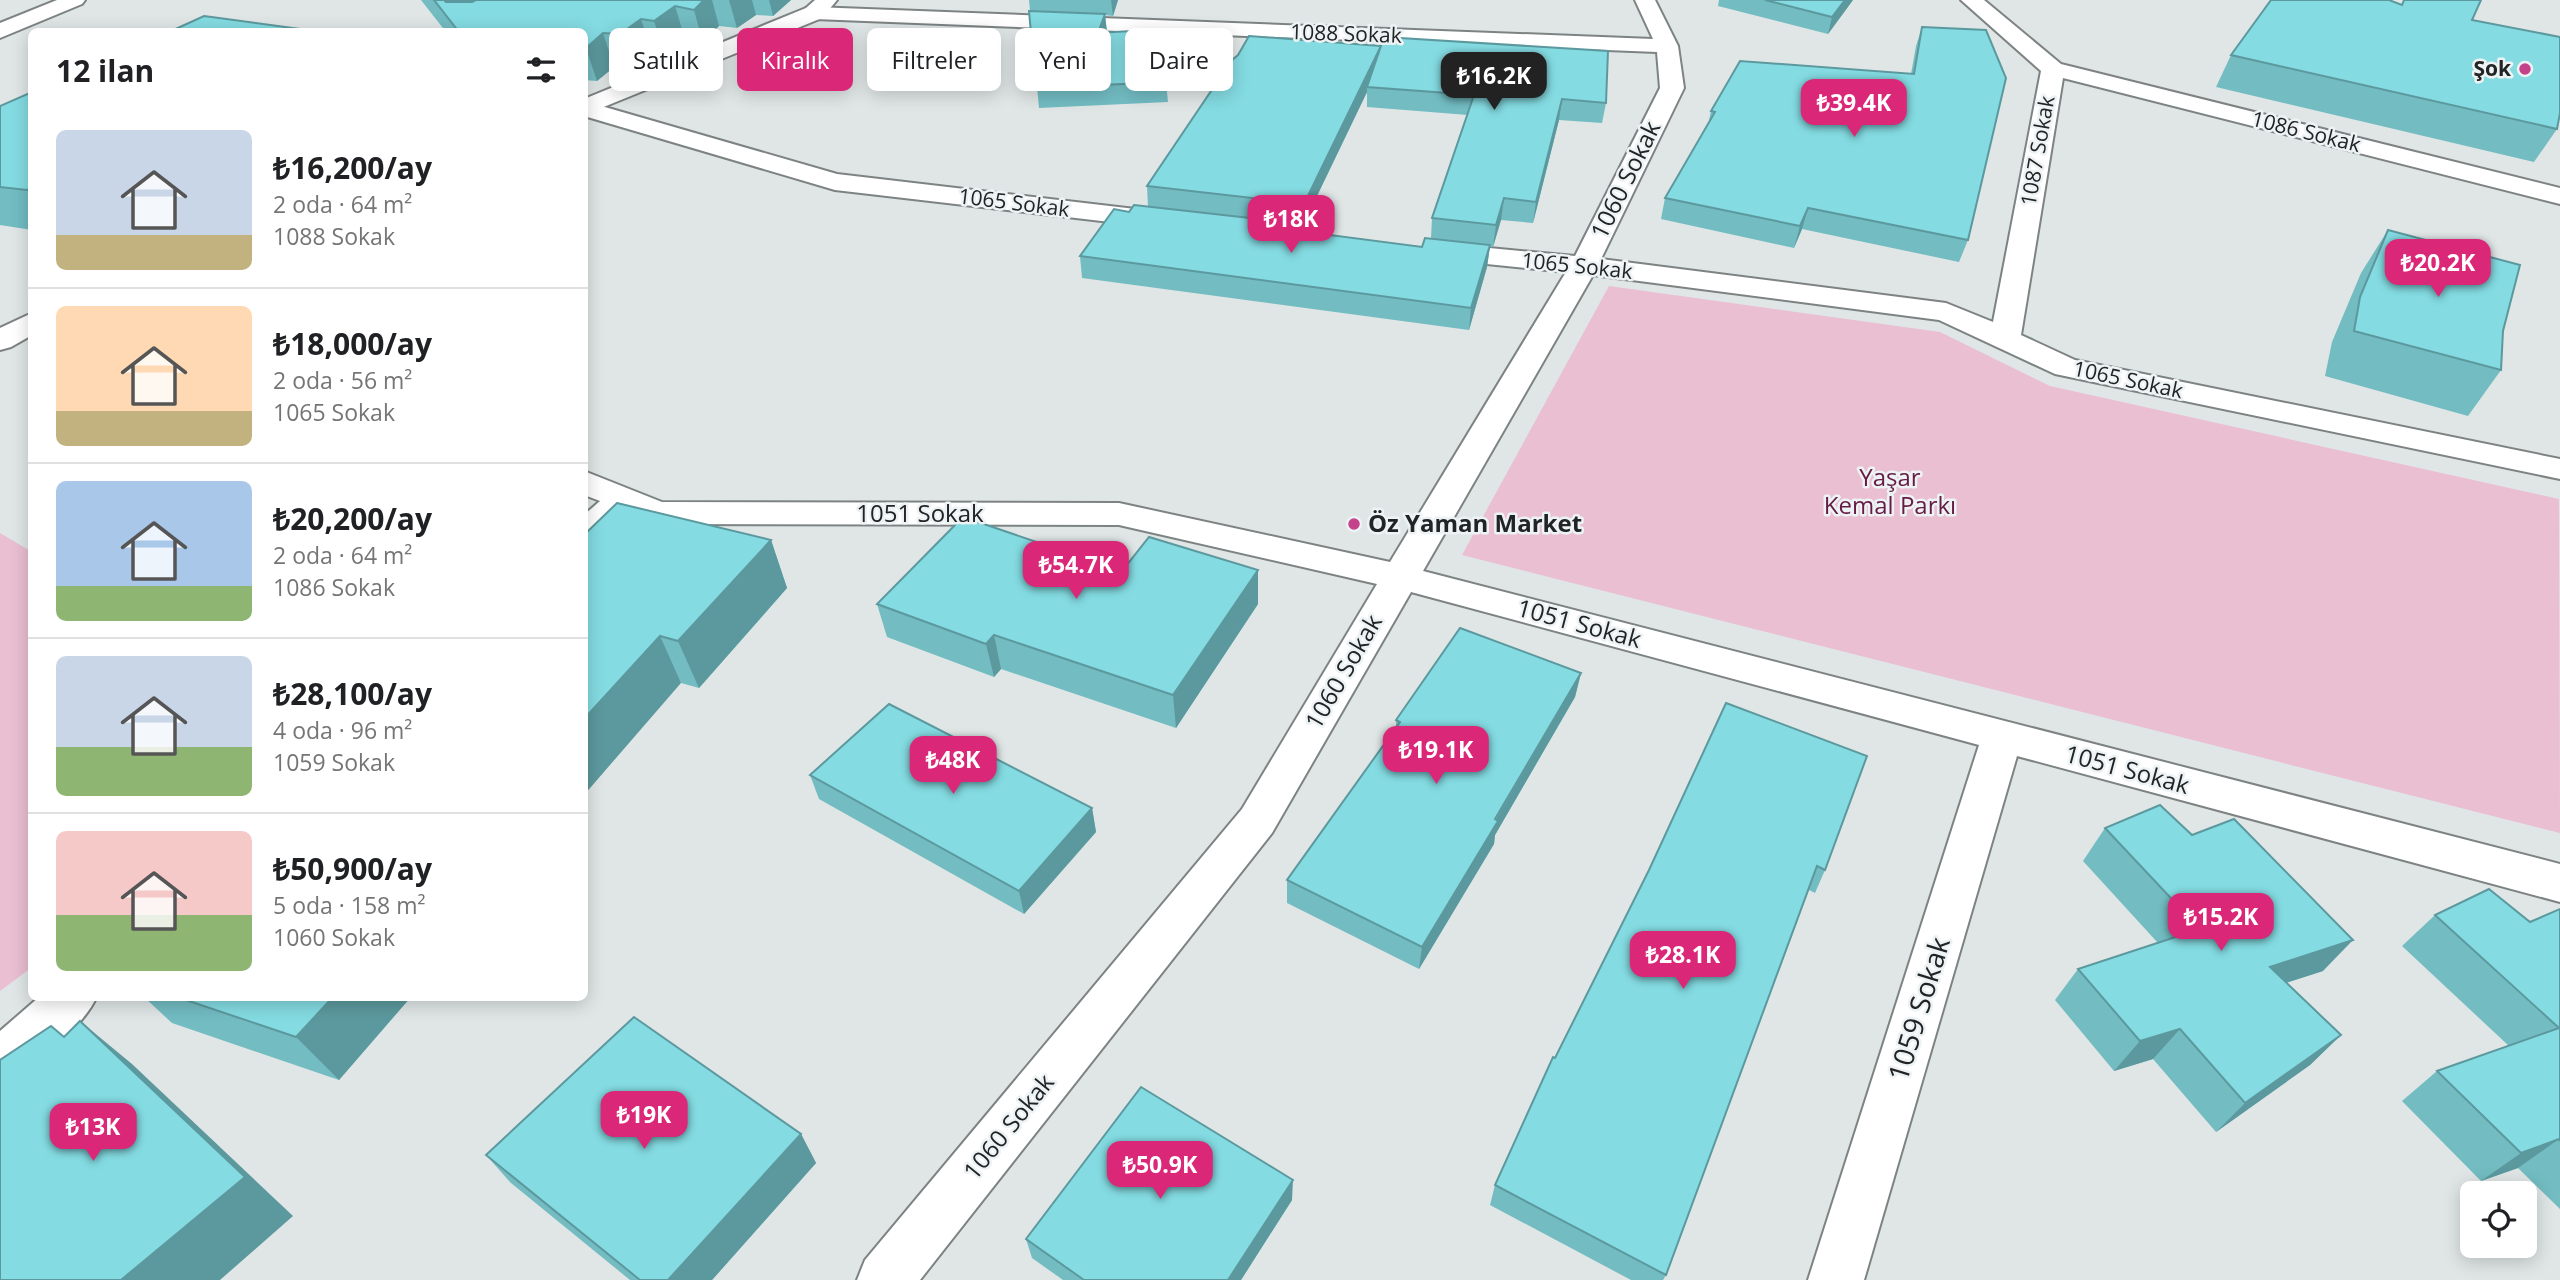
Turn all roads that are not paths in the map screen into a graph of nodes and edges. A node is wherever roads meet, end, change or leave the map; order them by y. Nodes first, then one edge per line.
1 (75, 0) edge
2 (1645, 0) edge
3 (1971, 0) edge
4 (821, 7) edge
5 (0, 31) edge
6 (1667, 46) junction
7 (2053, 69) junction
8 (588, 106) edge
9 (588, 109) edge
10 (2560, 195) edge
11 (1194, 223) edge
12 (1414, 249) edge
13 (1584, 265) junction
14 (28, 324) edge
15 (2005, 339) junction
16 (0, 341) edge
17 (2560, 469) edge
18 (588, 484) edge
19 (623, 500) junction
20 (588, 531) edge
21 (1400, 577) junction
22 (2002, 737) junction
23 (2560, 883) edge
24 (69, 1001) edge
25 (0, 1063) edge
26 (885, 1280) edge
27 (1836, 1280) edge

1 - 5 street
2 - 6 street, 1060 Sokak
3 - 7 street, 1087 Sokak
4 - 6 street, 1088 Sokak
4 - 8 street
6 - 13 street, 1060 Sokak
7 - 10 street, 1086 Sokak
7 - 15 street, 1087 Sokak
9 - 11 street, 1065 Sokak
12 - 13 street, 1065 Sokak
13 - 15 street, 1065 Sokak
13 - 21 street, 1060 Sokak
14 - 16 street
15 - 17 street, 1065 Sokak
18 - 19 street, 1051 Sokak
19 - 20 street
19 - 21 street, 1051 Sokak
21 - 22 street, 1051 Sokak
21 - 26 street, 1060 Sokak
22 - 23 street, 1051 Sokak
22 - 27 street, 1059 Sokak
24 - 25 street

